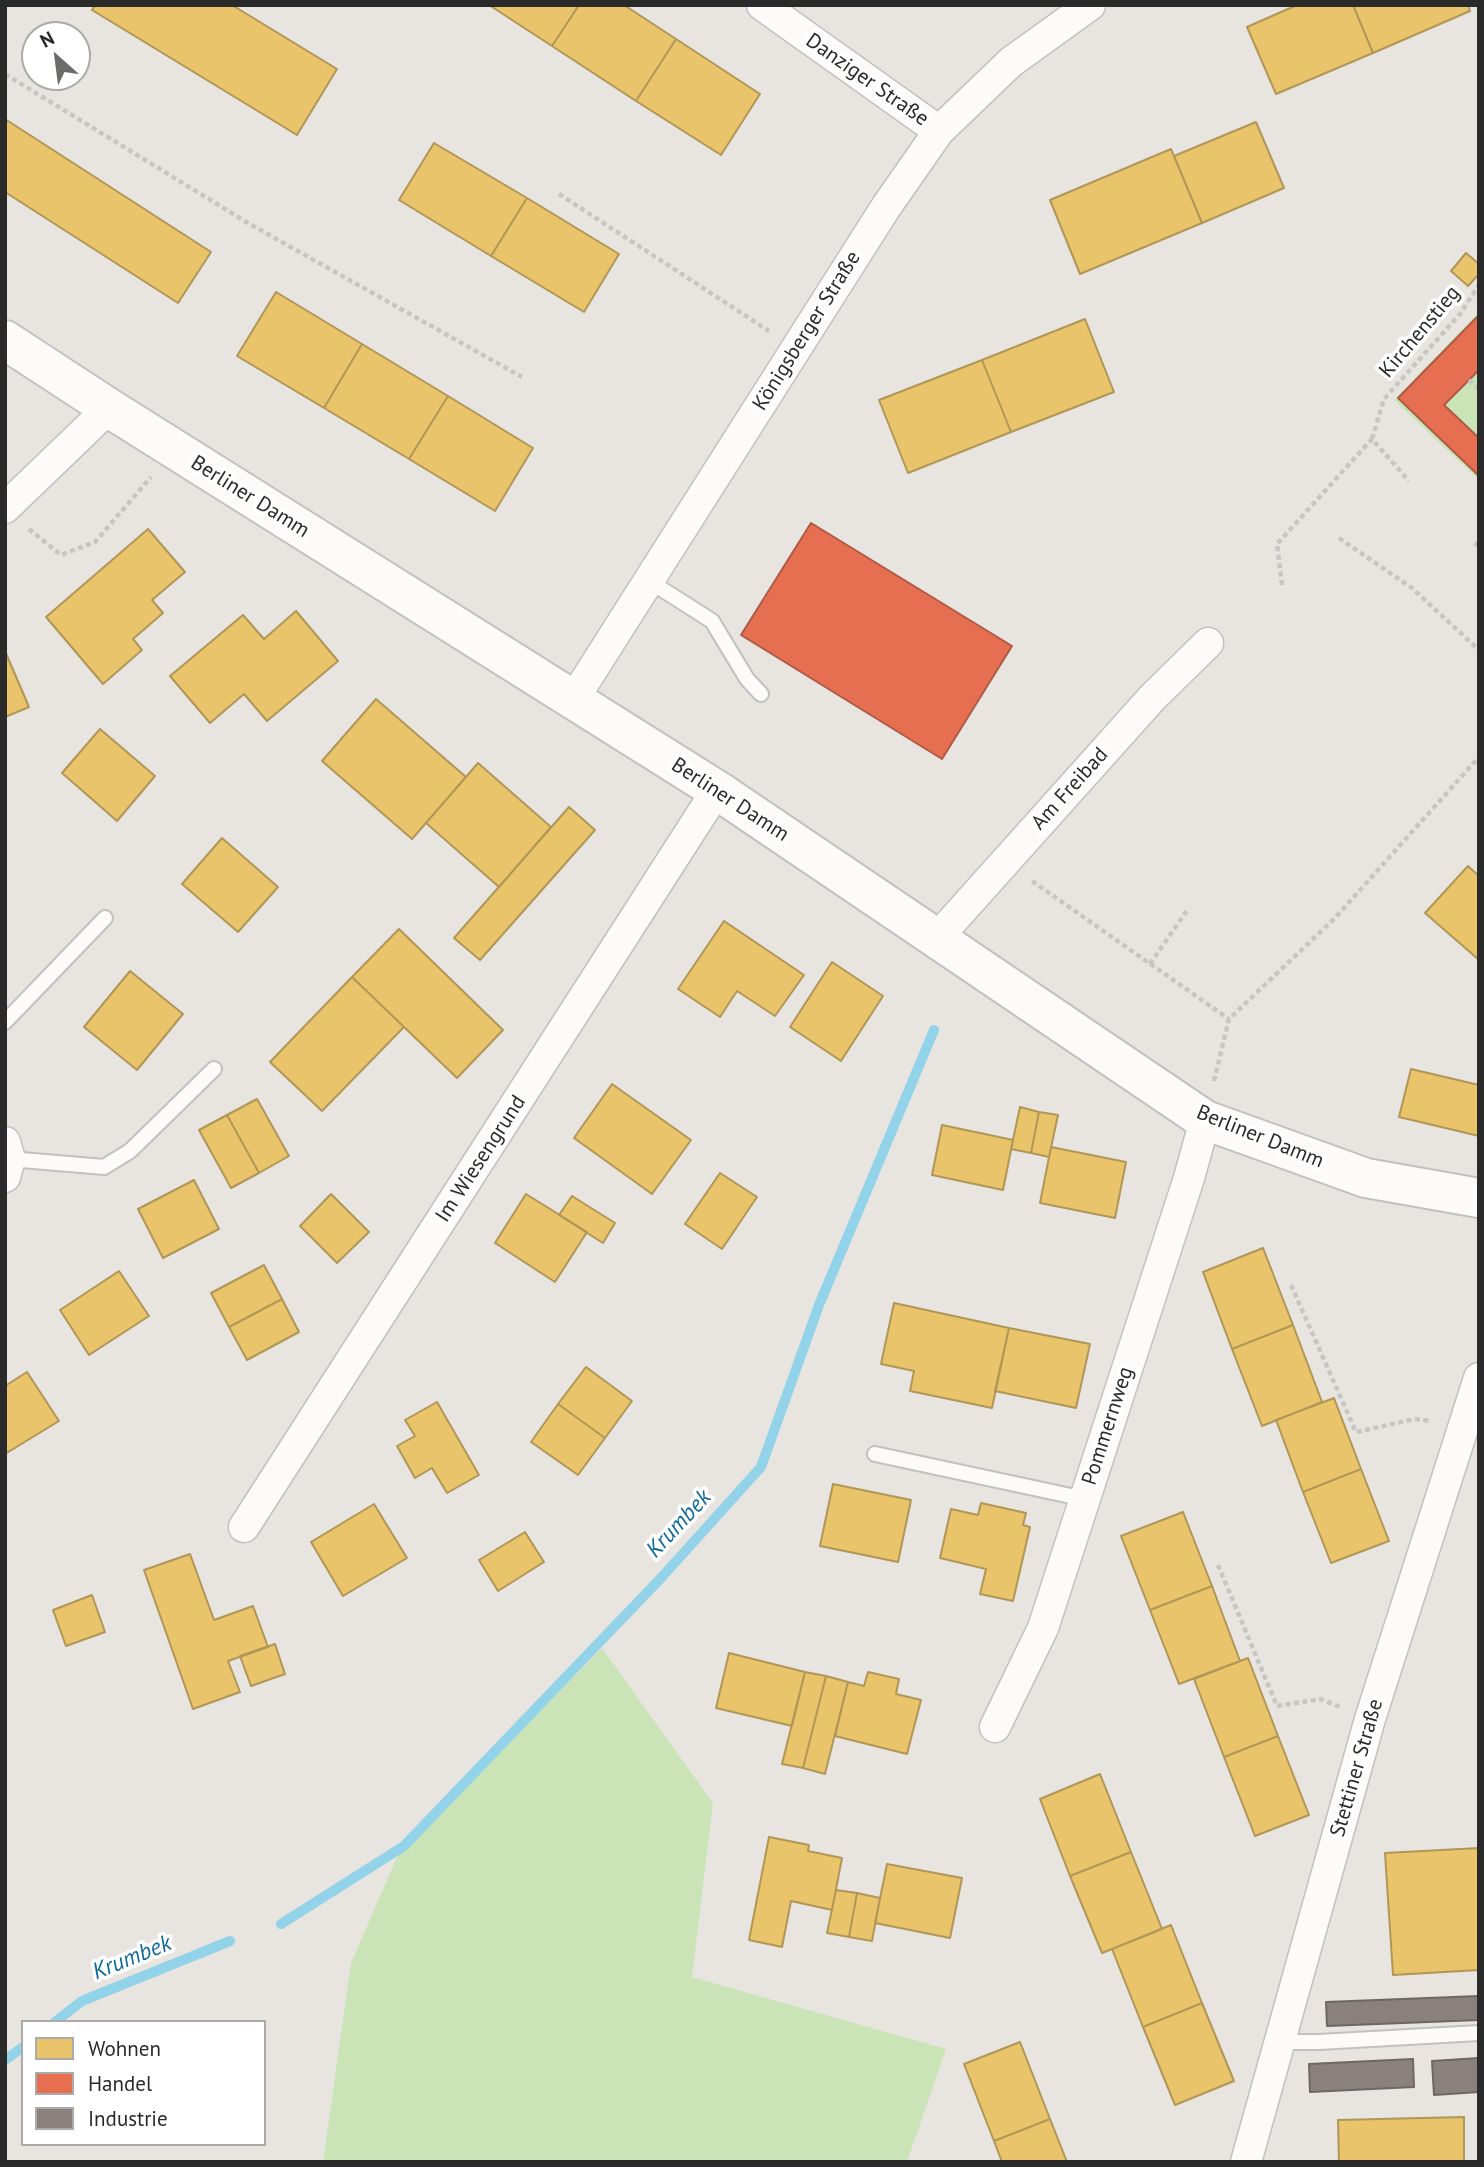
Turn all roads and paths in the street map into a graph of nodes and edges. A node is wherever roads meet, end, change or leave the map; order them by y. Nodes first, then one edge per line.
1 (762, 5) edge
2 (1090, 5) edge
3 (5, 74) edge
4 (939, 131) junction
5 (559, 194) dead end
6 (1479, 285) edge
7 (5, 340) edge
8 (796, 349) junction
9 (522, 377) dead end
10 (1469, 380) dead end
11 (1479, 389) edge
12 (109, 408) junction
13 (1372, 439) junction
14 (175, 450) junction
15 (1409, 481) dead end
16 (15, 517) edge
17 (1339, 538) dead end
18 (649, 581) junction
19 (1282, 585) dead end
20 (1208, 643) dead end
21 (1479, 650) edge
22 (761, 694) dead end
23 (573, 699) junction
24 (1479, 757) edge
25 (718, 790) junction
26 (1042, 889) dead end
27 (1188, 909) dead end
28 (106, 918) dead end
29 (945, 944) junction
30 (1150, 964) junction
31 (1229, 1019) junction
32 (5, 1023) edge
33 (214, 1069) dead end
34 (1205, 1120) junction
35 (7, 1159) edge
36 (1479, 1198) edge
37 (1291, 1285) dead end
38 (1479, 1378) edge
39 (1463, 1426) junction
40 (875, 1454) dead end
41 (1085, 1499) junction
42 (244, 1527) dead end
43 (1219, 1565) dead end
44 (1370, 1719) junction
45 (995, 1727) dead end
46 (1479, 2033) edge
47 (1279, 2042) junction
48 (1246, 2162) edge

1 - 4 street, Danziger Straße
2 - 4 street, Königsberger Straße
3 - 9 path
4 - 8 street, Königsberger Straße
5 - 8 path
6 - 13 path, Kirchenstieg
7 - 12 main road, Berliner Damm
8 - 18 street, Königsberger Straße
10 - 11 path
12 - 14 main road, Berliner Damm
12 - 16 street
13 - 15 path
13 - 19 path
14 - 16 path
14 - 23 main road, Berliner Damm
17 - 21 path
18 - 22 lane
18 - 23 street, Königsberger Straße
20 - 29 street, Am Freibad
23 - 25 main road, Berliner Damm
24 - 31 path
25 - 29 main road, Berliner Damm
25 - 42 street, Im Wiesengrund
26 - 30 path
27 - 30 path
28 - 32 lane
29 - 34 main road, Berliner Damm
30 - 31 path
31 - 34 path
33 - 35 lane
34 - 36 main road, Berliner Damm
34 - 41 street, Pommernweg
37 - 39 path
38 - 39 street, Stettiner Straße
39 - 44 street, Stettiner Straße
40 - 41 lane
41 - 45 street, Pommernweg
43 - 44 path
44 - 47 street, Stettiner Straße
46 - 47 lane
47 - 48 street, Stettiner Straße

